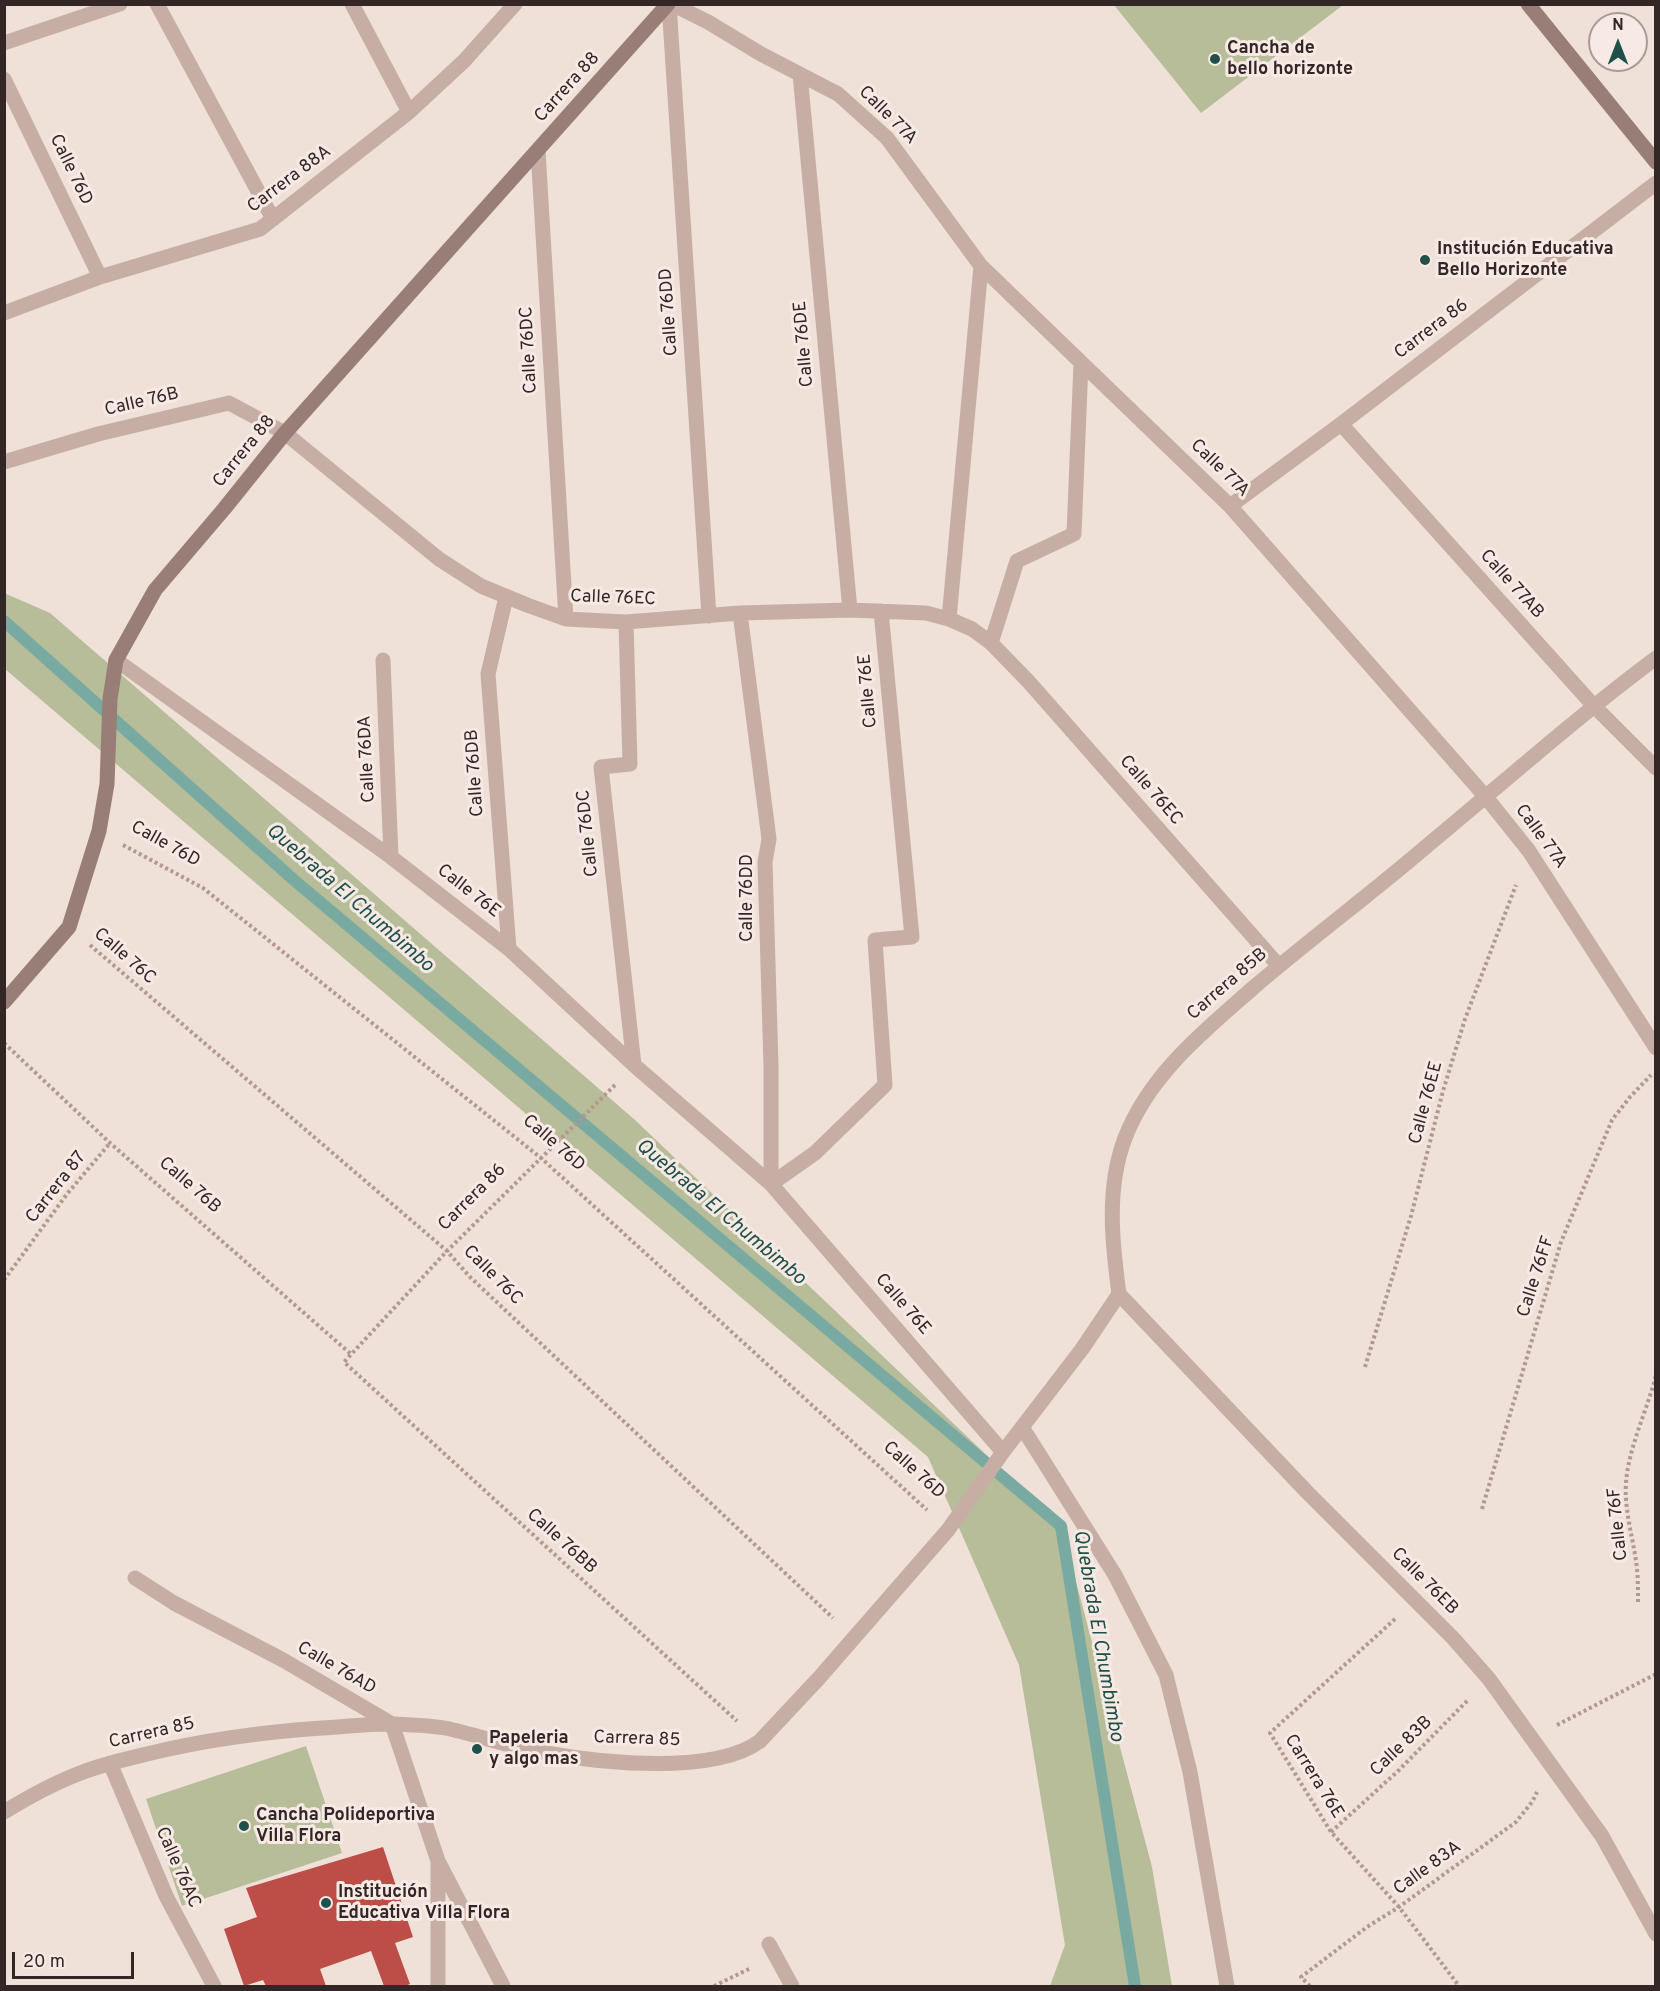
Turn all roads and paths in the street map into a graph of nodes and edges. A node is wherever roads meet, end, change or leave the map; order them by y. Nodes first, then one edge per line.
1 (120, 4) edge
2 (157, 4) edge
3 (352, 4) edge
4 (515, 4) edge
5 (670, 4) edge
6 (1528, 4) edge
7 (4, 43) edge
8 (800, 74) junction
9 (4, 79) edge
10 (409, 112) junction
11 (538, 151) junction
12 (1656, 162) edge
13 (1656, 183) edge
14 (273, 219) junction
15 (981, 266) junction
16 (100, 277) junction
17 (4, 313) edge
18 (1081, 363) junction
19 (1341, 424) junction
20 (285, 433) junction
21 (4, 462) edge
22 (1230, 506) junction
23 (506, 597) junction
24 (850, 610) junction
25 (881, 611) junction
26 (741, 613) junction
27 (710, 616) junction
28 (566, 618) junction
29 (949, 619) junction
30 (626, 622) junction
31 (990, 644) junction
32 (1656, 658) edge
33 (116, 660) junction
34 (383, 660) dead end
35 (1593, 705) junction
36 (1656, 768) edge
37 (1485, 796) junction
38 (99, 831) junction
39 (1529, 851) junction
40 (391, 857) junction
41 (69, 927) junction
42 (509, 949) junction
43 (1279, 966) junction
44 (4, 1002) edge
45 (4, 1043) edge
46 (1656, 1048) edge
47 (634, 1065) junction
48 (1656, 1071) edge
49 (110, 1143) junction
50 (541, 1158) junction
51 (771, 1184) junction
52 (447, 1251) junction
53 (4, 1280) edge
54 (1119, 1294) junction
55 (352, 1355) junction
56 (344, 1362) joint
57 (1365, 1367) dead end
58 (1656, 1375) edge
59 (1022, 1427) junction
60 (1003, 1452) junction
61 (1482, 1509) dead end
62 (948, 1530) junction
63 (135, 1578) dead end
64 (1415, 1600) junction
65 (1638, 1602) dead end
66 (854, 1638) junction
67 (1656, 1674) edge
68 (1489, 1679) junction
69 (392, 1724) junction
70 (1531, 1738) junction
71 (760, 1741) junction
72 (110, 1763) junction
73 (1549, 1764) junction
74 (4, 1812) edge
75 (1331, 1832) junction
76 (438, 1861) junction
77 (1399, 1907) junction
78 (1656, 1934) edge
79 (772, 1950) joint
80 (214, 1986) edge
81 (438, 1986) edge
82 (503, 1986) edge
83 (714, 1986) edge
84 (792, 1986) edge
85 (1227, 1986) edge
86 (1310, 1986) edge
87 (1459, 1986) edge

1 - 7 street
2 - 14 street
3 - 10 street
4 - 10 street, Carrera 88A
5 - 8 street, Calle 77A
5 - 11 street, Carrera 88
5 - 27 street, Calle 76DD
6 - 12 street
8 - 15 street, Calle 77A
8 - 24 street, Calle 76DE
9 - 16 street, Calle 76D
10 - 14 street, Carrera 88A
11 - 20 street, Carrera 88
11 - 28 street, Calle 76DC
13 - 19 street, Carrera 86
14 - 16 street, Carrera 88A
15 - 18 street, Calle 77A
15 - 29 street
16 - 17 street, Carrera 88A
18 - 22 street, Calle 77A
18 - 31 street
19 - 22 street, Carrera 86
19 - 35 street, Calle 77AB
20 - 21 street, Calle 76B
20 - 23 street, Calle 76EC
20 - 33 street, Carrera 88
22 - 37 street, Calle 77A
23 - 28 street, Calle 76EC
23 - 42 street, Calle 76DB
24 - 25 street, Calle 76EC
24 - 26 street, Calle 76EC
25 - 29 street, Calle 76EC
25 - 51 street, Calle 76E
26 - 27 street, Calle 76EC
26 - 51 street, Calle 76DD
27 - 30 street, Calle 76EC
28 - 30 street, Calle 76EC
29 - 31 street, Calle 76EC
30 - 47 street, Calle 76DC
31 - 43 street, Calle 76EC
32 - 35 street, Carrera 85B
33 - 38 street, Carrera 88
33 - 40 street, Calle 76E
34 - 40 street, Calle 76DA
35 - 36 street, Calle 77AB
35 - 37 street, Carrera 85B
37 - 39 street, Calle 77A
37 - 43 street, Carrera 85B
38 - 41 street, Carrera 88
38 - 50 path, Calle 76D
39 - 46 street, Calle 77A
39 - 57 path, Calle 76EE
40 - 42 street, Calle 76E
41 - 44 street, Carrera 88
41 - 52 path, Calle 76C
42 - 47 street, Calle 76E
43 - 54 street, Carrera 85B
45 - 49 path, Calle 76B
47 - 50 path, Carrera 86
47 - 51 street, Calle 76E
48 - 61 path, Calle 76FF
49 - 53 path, Carrera 87
49 - 55 path, Calle 76B
50 - 52 path, Carrera 86
50 - 62 path, Calle 76D
51 - 60 street, Calle 76E
52 - 55 path, Carrera 86
52 - 66 path, Calle 76C
54 - 59 street
54 - 64 street, Calle 76EB
55 - 56 path, Carrera 86
56 - 71 path, Calle 76BB
58 - 65 path, Calle 76F
59 - 60 street
59 - 85 street
60 - 62 street, Carrera 85
62 - 66 street, Carrera 85
63 - 69 street, Calle 76AD
64 - 68 street, Calle 76EB
64 - 75 path, Carrera 76E
66 - 71 street, Carrera 85
67 - 70 path
68 - 70 street, Calle 76EB
68 - 75 path, Calle 83B
69 - 71 street, Carrera 85
69 - 72 street, Carrera 85
69 - 76 street
70 - 73 street, Calle 76EB
72 - 74 street, Carrera 85
72 - 80 street, Calle 76AC
73 - 77 path, Calle 83A
73 - 78 street, Calle 76EB
75 - 77 path, Carrera 76E
76 - 81 street
76 - 82 street
77 - 86 path, Calle 83A
77 - 87 path, Carrera 76E
79 - 83 path
79 - 84 street

